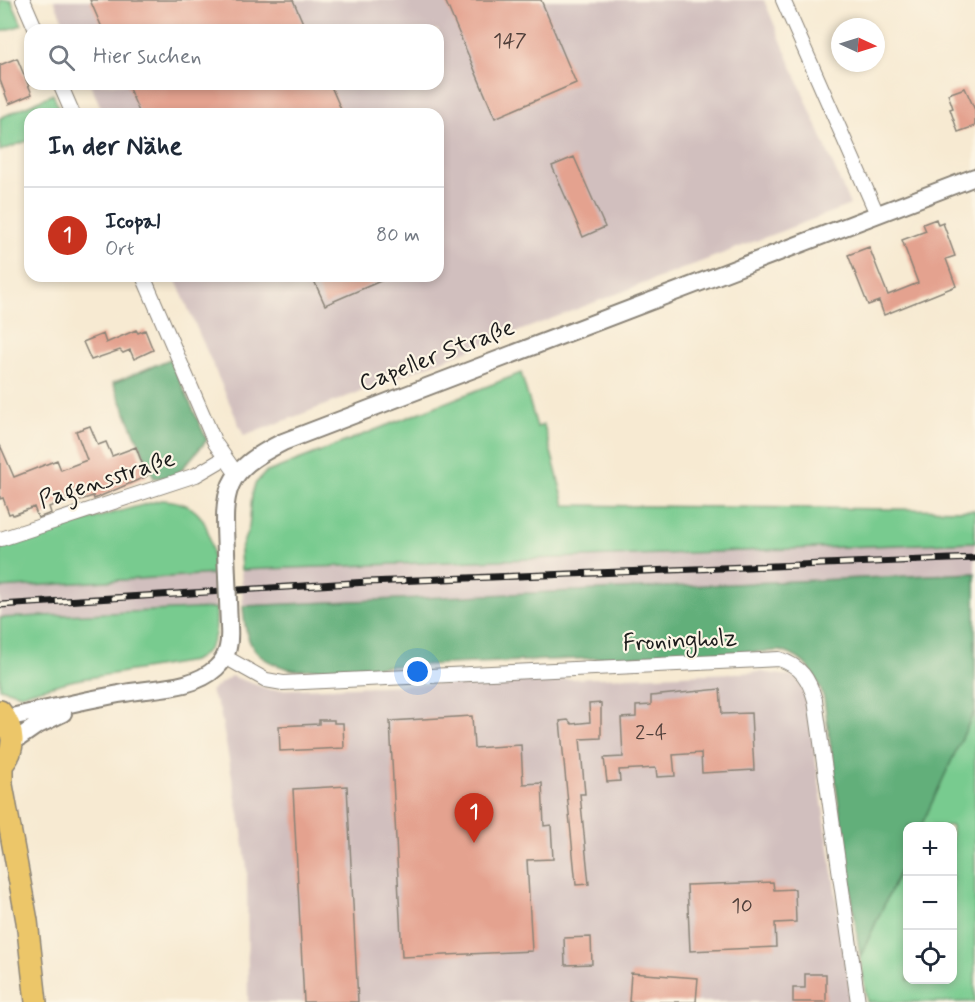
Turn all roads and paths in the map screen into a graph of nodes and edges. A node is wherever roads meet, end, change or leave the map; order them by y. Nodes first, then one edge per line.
1 (23, 0) edge
2 (783, 0) edge
3 (33, 24) edge
4 (63, 90) edge
5 (70, 108) edge
6 (975, 177) edge
7 (877, 214) junction
8 (146, 282) edge
9 (225, 458) junction
10 (236, 473) junction
11 (1, 538) edge
12 (225, 657) junction
13 (89, 701) junction
14 (3, 714) edge
15 (13, 742) junction
16 (1, 766) edge
17 (0, 820) edge
18 (13, 846) junction
19 (36, 1002) edge
20 (858, 1002) edge

1 - 3 street
2 - 7 street
4 - 5 street
6 - 7 street, Capeller Straße
7 - 10 street, Capeller Straße
8 - 9 street
9 - 10 street
9 - 11 street, Pagensstraße
10 - 12 street, Capeller Straße, bridge
12 - 13 street
12 - 20 street, Froningholz
13 - 14 street
13 - 15 street
14 - 15 main road
15 - 16 main road
16 - 18 main road
17 - 18 main road
18 - 19 main road

